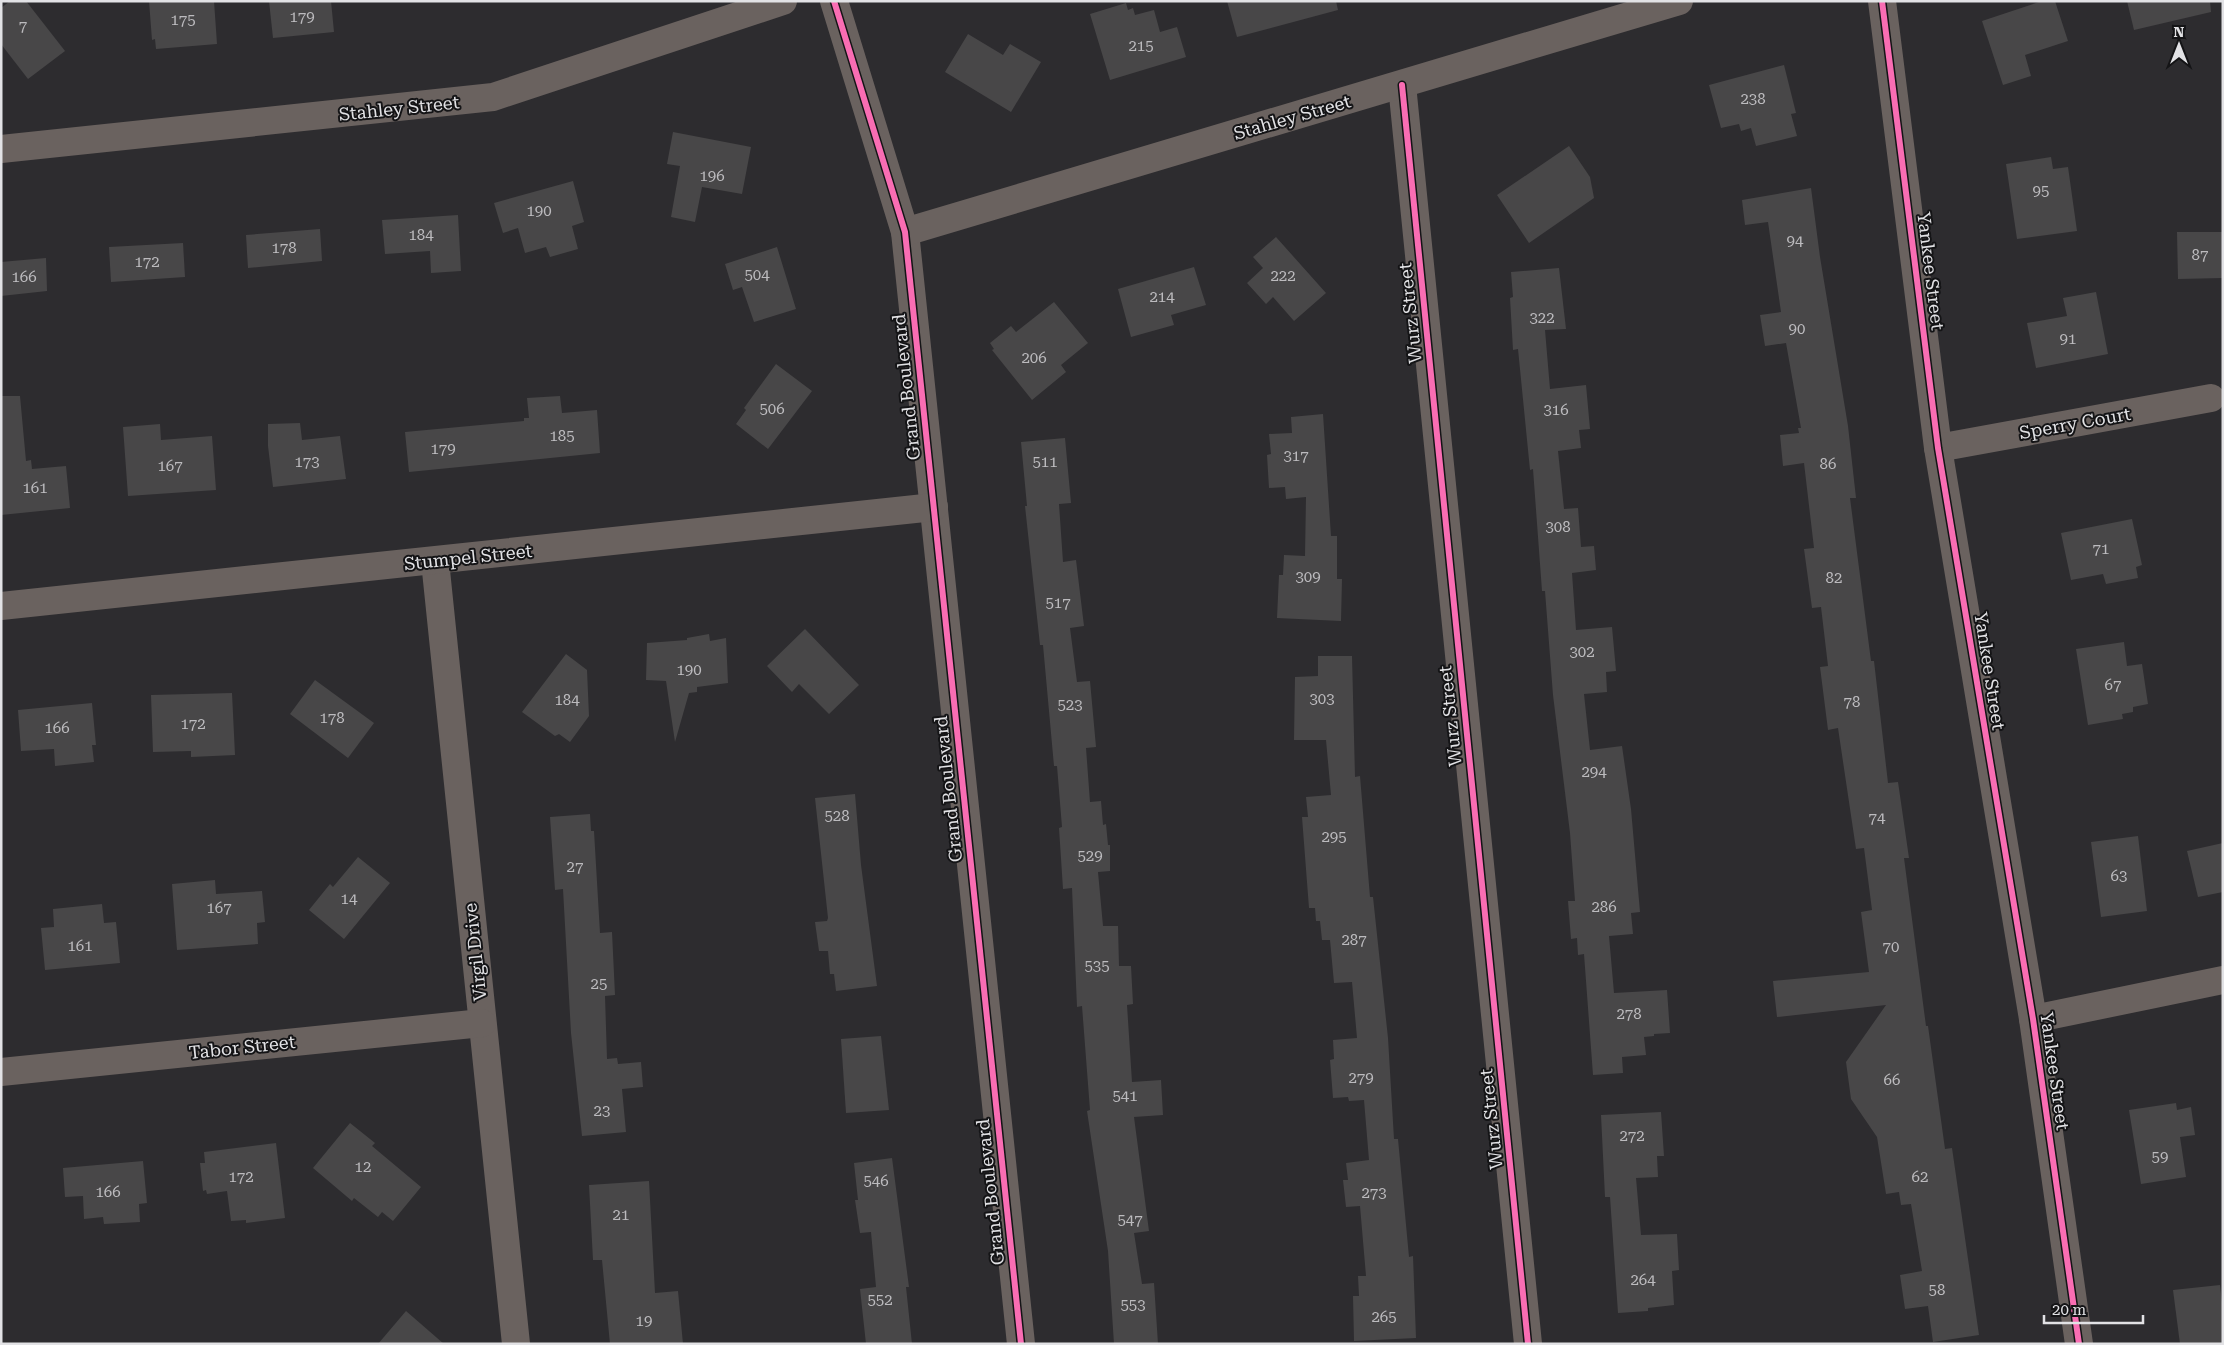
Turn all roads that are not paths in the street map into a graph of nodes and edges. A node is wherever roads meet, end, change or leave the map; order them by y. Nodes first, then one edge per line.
1 (783, 1) edge
2 (834, 1) edge
3 (1679, 1) edge
4 (1882, 1) edge
5 (1402, 84) junction
6 (1, 149) edge
7 (904, 232) junction
8 (2211, 398) dead end
9 (1938, 448) junction
10 (934, 507) junction
11 (435, 561) junction
12 (1, 606) edge
13 (2223, 980) edge
14 (2033, 1019) junction
15 (482, 1023) junction
16 (1, 1072) edge
17 (516, 1344) edge
18 (1021, 1344) edge
19 (1528, 1344) edge
20 (2079, 1344) edge

1 - 6 street, Stahley Street
2 - 7 street, Grand Boulevard
3 - 5 street, Stahley Street
4 - 9 street, Yankee Street
5 - 7 street, Stahley Street
5 - 19 street, Wurz Street
7 - 10 street, Grand Boulevard
8 - 9 street, Sperry Court
9 - 14 street, Yankee Street
10 - 11 street, Stumpel Street
10 - 18 street, Grand Boulevard
11 - 12 street, Stumpel Street
11 - 15 street, Virgil Drive
13 - 14 street
14 - 20 street, Yankee Street
15 - 16 street, Tabor Street
15 - 17 street, Virgil Drive

